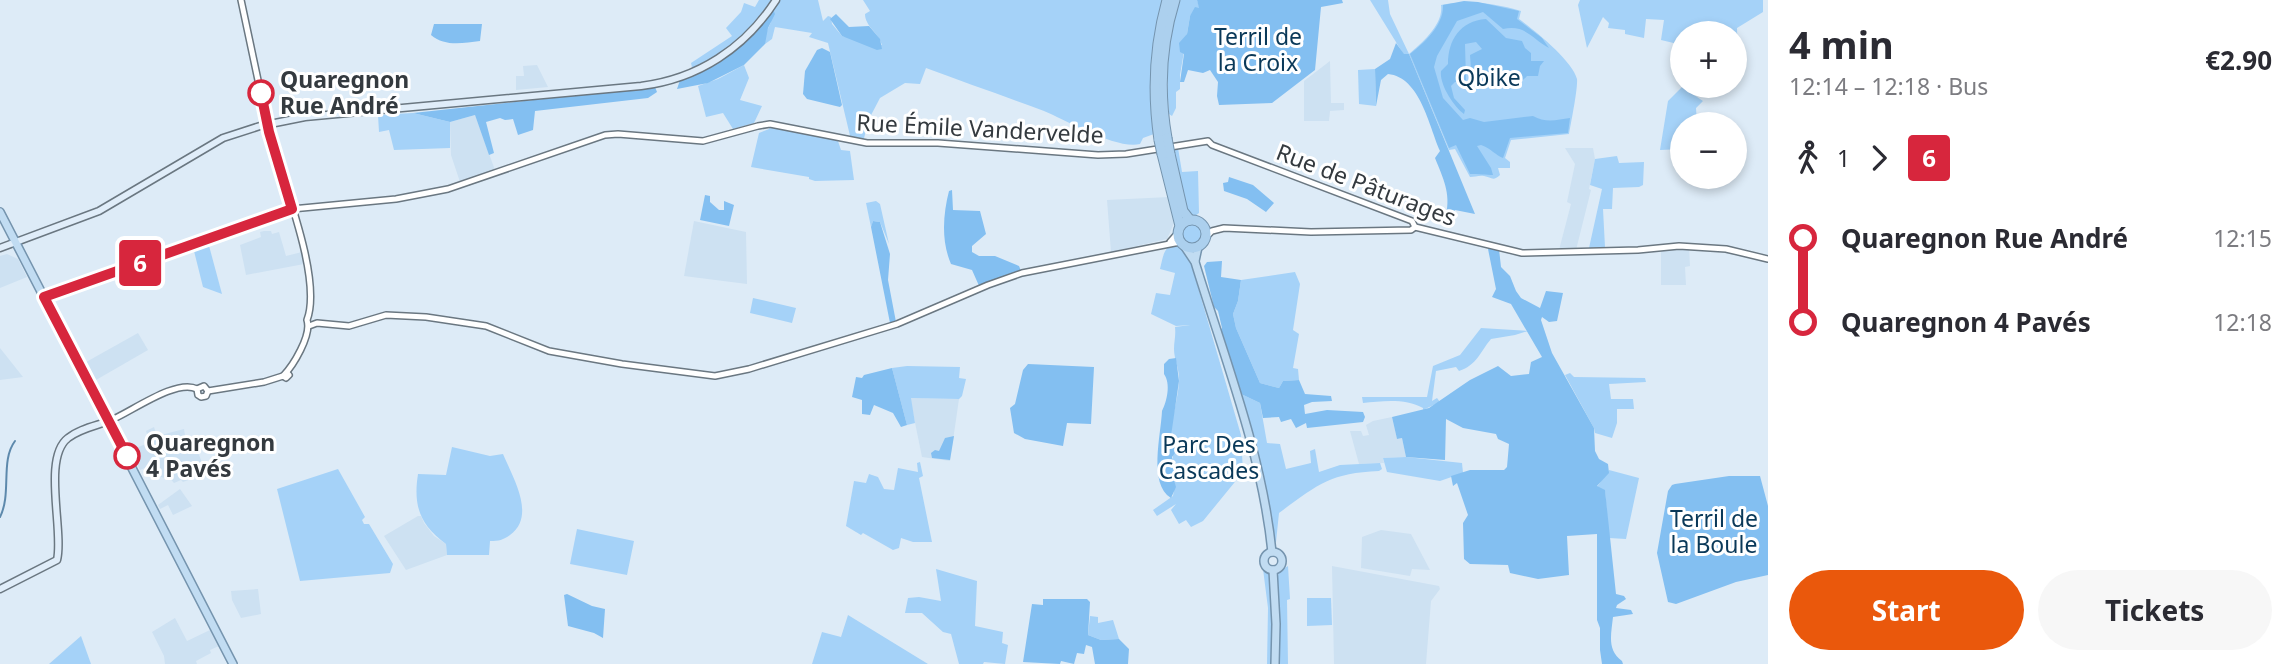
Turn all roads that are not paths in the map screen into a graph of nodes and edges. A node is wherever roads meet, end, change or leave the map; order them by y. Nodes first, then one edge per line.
1 (241, 0) edge
2 (776, 0) edge
3 (1167, 0) edge
4 (1175, 0) edge
5 (1163, 139) junction
6 (1208, 141) joint
7 (1166, 154) junction
8 (292, 209) junction
9 (0, 212) edge
10 (1190, 220) junction
11 (1415, 227) junction
12 (1207, 233) junction
13 (1179, 238) junction
14 (16, 242) junction
15 (1198, 247) junction
16 (0, 248) edge
17 (1768, 259) edge
18 (1195, 262) junction
19 (44, 297) junction
20 (311, 325) junction
21 (109, 421) junction
22 (1272, 552) junction
23 (1273, 570) junction
24 (0, 589) edge
25 (233, 664) edge
26 (1275, 664) edge

1 - 8 street, bridge
2 - 14 main road
3 - 5 highway
4 - 5 highway
5 - 7 highway, bridge
6 - 8 street, Rue Émile Vandervelde
6 - 11 street, Rue de Pâturages
7 - 10 highway
7 - 13 highway
8 - 19 street
8 - 20 street
9 - 14 main road
10 - 12 highway
10 - 13 highway
11 - 12 street
11 - 17 street, Rue de Pâturages
12 - 15 highway
13 - 15 highway
13 - 18 main road
13 - 20 street
14 - 16 main road
14 - 19 main road
15 - 18 main road
18 - 22 main road
19 - 21 main road
20 - 21 street
21 - 24 main road
21 - 25 main road
22 - 23 main road
22 - 23 main road
23 - 26 main road

